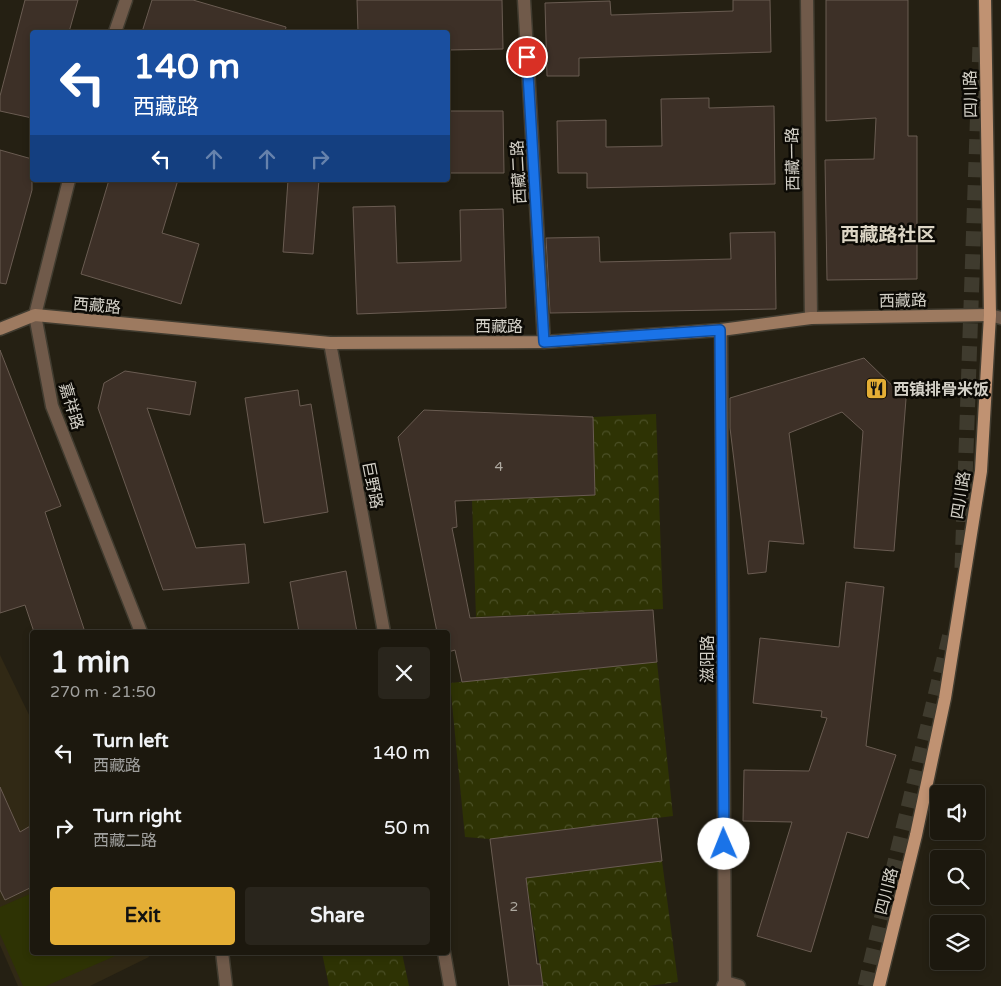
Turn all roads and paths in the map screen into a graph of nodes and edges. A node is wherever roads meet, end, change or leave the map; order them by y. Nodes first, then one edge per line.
1 (126, 0) edge
2 (524, 0) edge
3 (807, 0) edge
4 (985, 0) edge
5 (117, 30) edge
6 (68, 182) edge
7 (35, 315) junction
8 (995, 316) edge
9 (811, 318) junction
10 (0, 329) edge
11 (720, 330) junction
12 (544, 342) junction
13 (330, 343) junction
14 (140, 630) edge
15 (384, 630) edge
16 (222, 955) edge
17 (445, 955) edge
18 (724, 984) edge
19 (226, 986) edge
20 (450, 986) edge
21 (739, 986) edge
22 (879, 986) edge

1 - 5 street
2 - 12 street, 西藏二路
3 - 9 street, 西藏一路
4 - 8 main road, 四川路
6 - 7 street, 嘉祥路
7 - 10 street, 西藏路
7 - 13 street, 西藏路
7 - 14 street, 嘉祥路
8 - 9 street, 西藏路
8 - 22 main road, 四川路
9 - 11 street, 西藏路
11 - 12 street, 西藏路
11 - 18 street, 滋阳路
12 - 13 street, 西藏路
13 - 15 street, 巨野路
16 - 19 street
17 - 20 street
18 - 21 street

